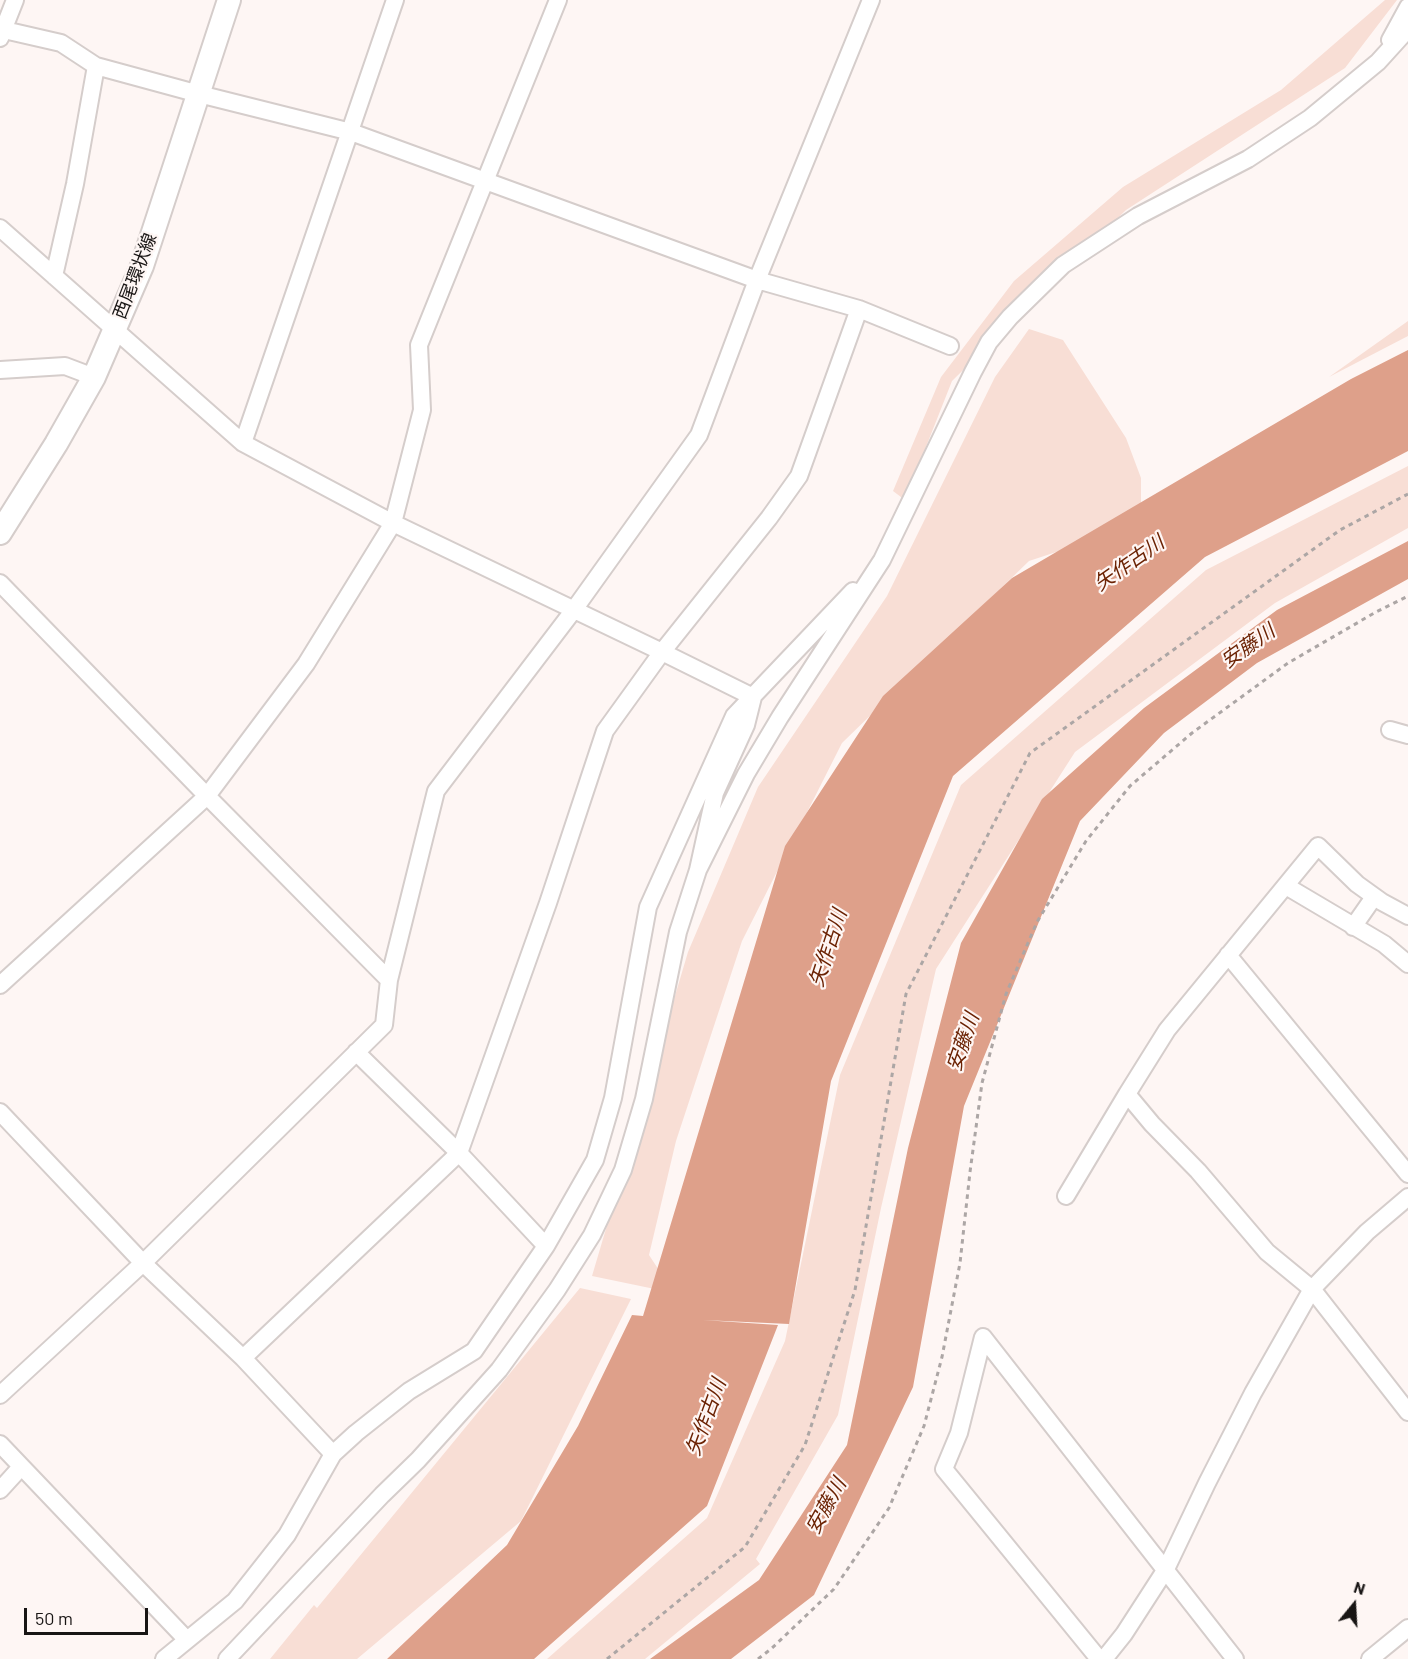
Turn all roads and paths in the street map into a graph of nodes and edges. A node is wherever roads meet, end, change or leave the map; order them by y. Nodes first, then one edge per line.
1 (15, 0) edge
2 (229, 0) edge
3 (395, 0) edge
4 (558, 0) edge
5 (872, 0) edge
6 (1408, 6) edge
7 (1408, 29) edge
8 (1, 33) edge
9 (1378, 62) junction
10 (96, 66) junction
11 (199, 94) junction
12 (351, 132) junction
13 (486, 183) junction
14 (0, 228) edge
15 (54, 276) junction
16 (758, 280) junction
17 (859, 309) junction
18 (114, 329) junction
19 (950, 346) dead end
20 (0, 370) edge
21 (94, 377) junction
22 (243, 443) junction
23 (1408, 494) edge
24 (393, 523) junction
25 (1, 530) edge
26 (882, 560) junction
27 (0, 583) edge
28 (1408, 596) edge
29 (573, 610) junction
30 (662, 652) junction
31 (753, 697) junction
32 (1390, 730) dead end
33 (1408, 735) edge
34 (207, 796) junction
35 (698, 870) junction
36 (1286, 886) junction
37 (1374, 897) junction
38 (1408, 916) edge
39 (1353, 927) junction
40 (1228, 955) junction
41 (1408, 964) edge
42 (389, 980) junction
43 (0, 985) edge
44 (356, 1052) junction
45 (1127, 1094) junction
46 (0, 1112) edge
47 (459, 1153) junction
48 (1408, 1174) edge
49 (1066, 1196) dead end
50 (1408, 1197) edge
51 (546, 1246) junction
52 (143, 1263) junction
53 (1312, 1289) junction
54 (243, 1358) junction
55 (0, 1395) edge
56 (1408, 1412) edge
57 (0, 1444) edge
58 (333, 1454) junction
59 (21, 1467) junction
60 (0, 1490) edge
61 (1166, 1569) junction
62 (1408, 1628) edge
63 (187, 1640) junction
64 (164, 1659) edge
65 (227, 1659) edge
66 (607, 1659) edge
67 (758, 1659) edge
68 (1099, 1659) edge
69 (1104, 1659) edge
70 (1236, 1659) edge
71 (1370, 1659) edge

1 - 8 street
2 - 11 main road, 西尾環状線
3 - 12 street
4 - 13 street
5 - 16 street
6 - 9 street
7 - 9 street
8 - 10 street
9 - 26 street
10 - 11 street
10 - 15 street
11 - 12 street
11 - 18 main road, 西尾環状線
12 - 13 street
12 - 22 street
13 - 16 street
13 - 24 street
14 - 15 street
15 - 18 street
16 - 17 street
16 - 29 street
17 - 19 street
17 - 30 street
18 - 21 main road, 西尾環状線
18 - 22 street
20 - 21 street
21 - 25 main road, 西尾環状線
22 - 24 street
23 - 66 path
24 - 29 street
24 - 34 street
26 - 31 street
26 - 35 street
27 - 34 street
28 - 67 path
29 - 30 street
29 - 42 street
30 - 31 street
30 - 47 street
31 - 35 street
31 - 51 street
32 - 33 street
34 - 42 street
34 - 43 street
35 - 65 street
36 - 37 street
36 - 39 street
36 - 40 street
37 - 38 street
37 - 39 street
39 - 41 street
40 - 45 street
40 - 48 street
42 - 44 street
44 - 47 street
44 - 52 street
45 - 49 street
45 - 53 street
46 - 52 street
47 - 51 street
47 - 54 street
50 - 53 street
51 - 58 street
52 - 54 street
52 - 55 street
53 - 56 street
53 - 61 street
54 - 58 street
57 - 59 street
58 - 63 street
59 - 60 street
59 - 63 street
61 - 68 street
61 - 69 street
61 - 70 street
62 - 71 street
63 - 64 street

